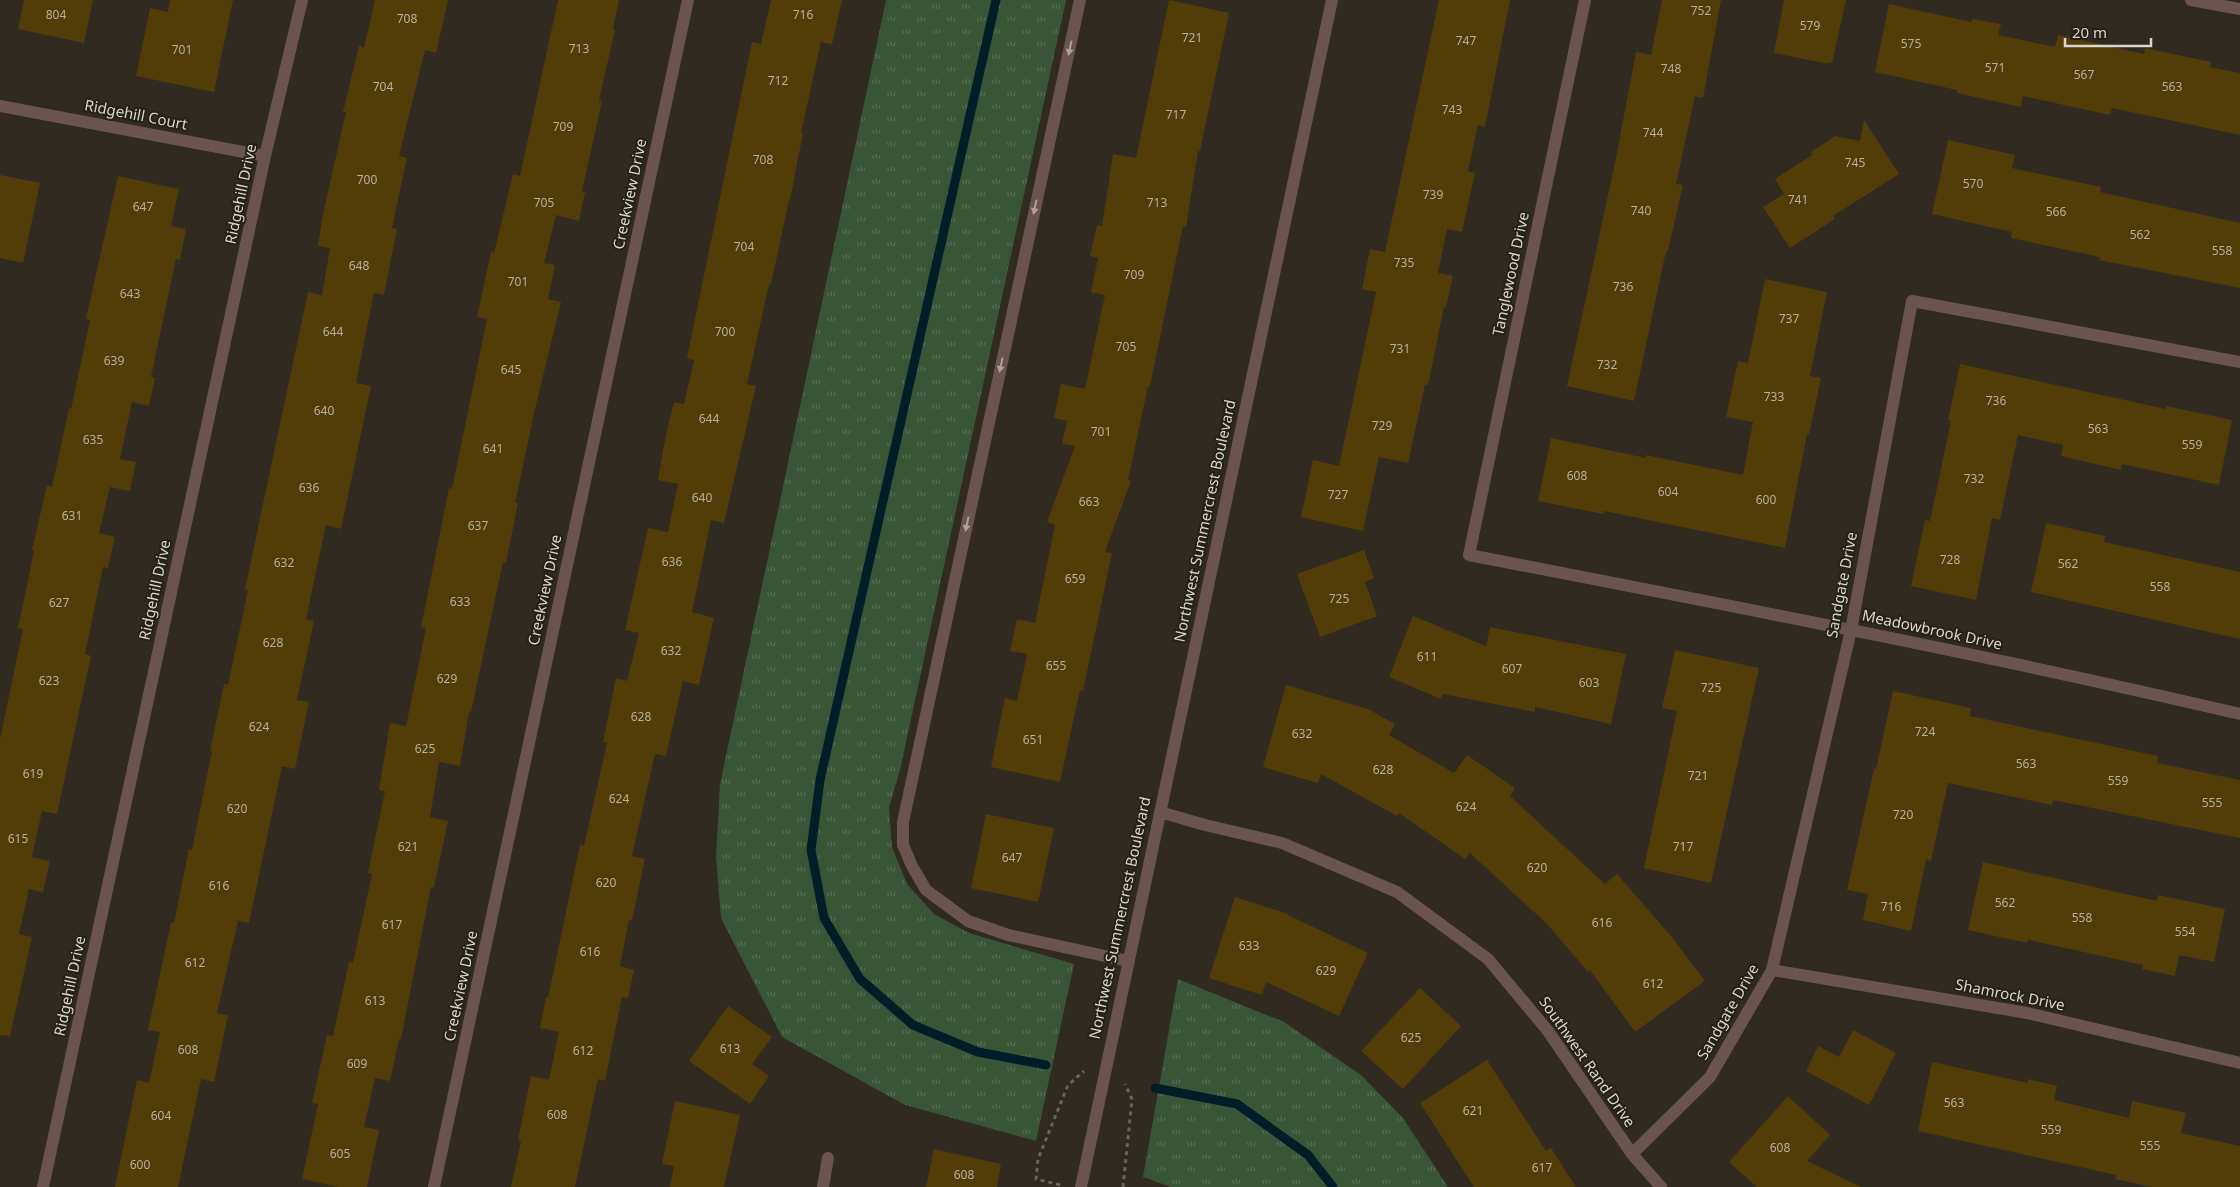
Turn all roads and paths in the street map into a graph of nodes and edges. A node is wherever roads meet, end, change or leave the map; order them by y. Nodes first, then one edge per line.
1 (302, 0) edge
2 (688, 0) edge
3 (1080, 0) edge
4 (1332, 0) edge
5 (1585, 0) edge
6 (2191, 0) edge
7 (2240, 9) edge
8 (0, 106) edge
9 (265, 156) junction
10 (2240, 362) edge
11 (1469, 555) joint
12 (1851, 630) junction
13 (2240, 714) edge
14 (1160, 812) junction
15 (1128, 961) junction
16 (1772, 970) junction
17 (1109, 1050) junction
18 (2240, 1063) edge
19 (1124, 1082) dead end
20 (1632, 1154) junction
21 (828, 1158) dead end
22 (43, 1187) edge
23 (434, 1187) edge
24 (823, 1187) edge
25 (1068, 1187) edge
26 (1081, 1187) edge
27 (1123, 1187) edge
28 (1661, 1187) edge

1 - 9 street, Ridgehill Drive
2 - 23 street, Creekview Drive
3 -> 15 street
4 - 14 street, Northwest Summercrest Boulevard
5 - 11 street, Tanglewood Drive
6 - 7 street
8 - 9 street, Ridgehill Court
9 - 22 street, Ridgehill Drive
10 - 12 street, Sandgate Drive
11 - 12 street, Meadowbrook Drive
12 - 13 street, Meadowbrook Drive
12 - 16 street, Sandgate Drive
14 - 15 street, Northwest Summercrest Boulevard
14 - 20 street, Southwest Rand Drive
15 - 17 street, Northwest Summercrest Boulevard
16 - 18 street, Shamrock Drive
16 - 20 street, Sandgate Drive
17 - 25 path
17 - 26 street, Northwest Summercrest Boulevard
19 - 27 path
20 - 28 street, Southwest Rand Drive
21 - 24 street

